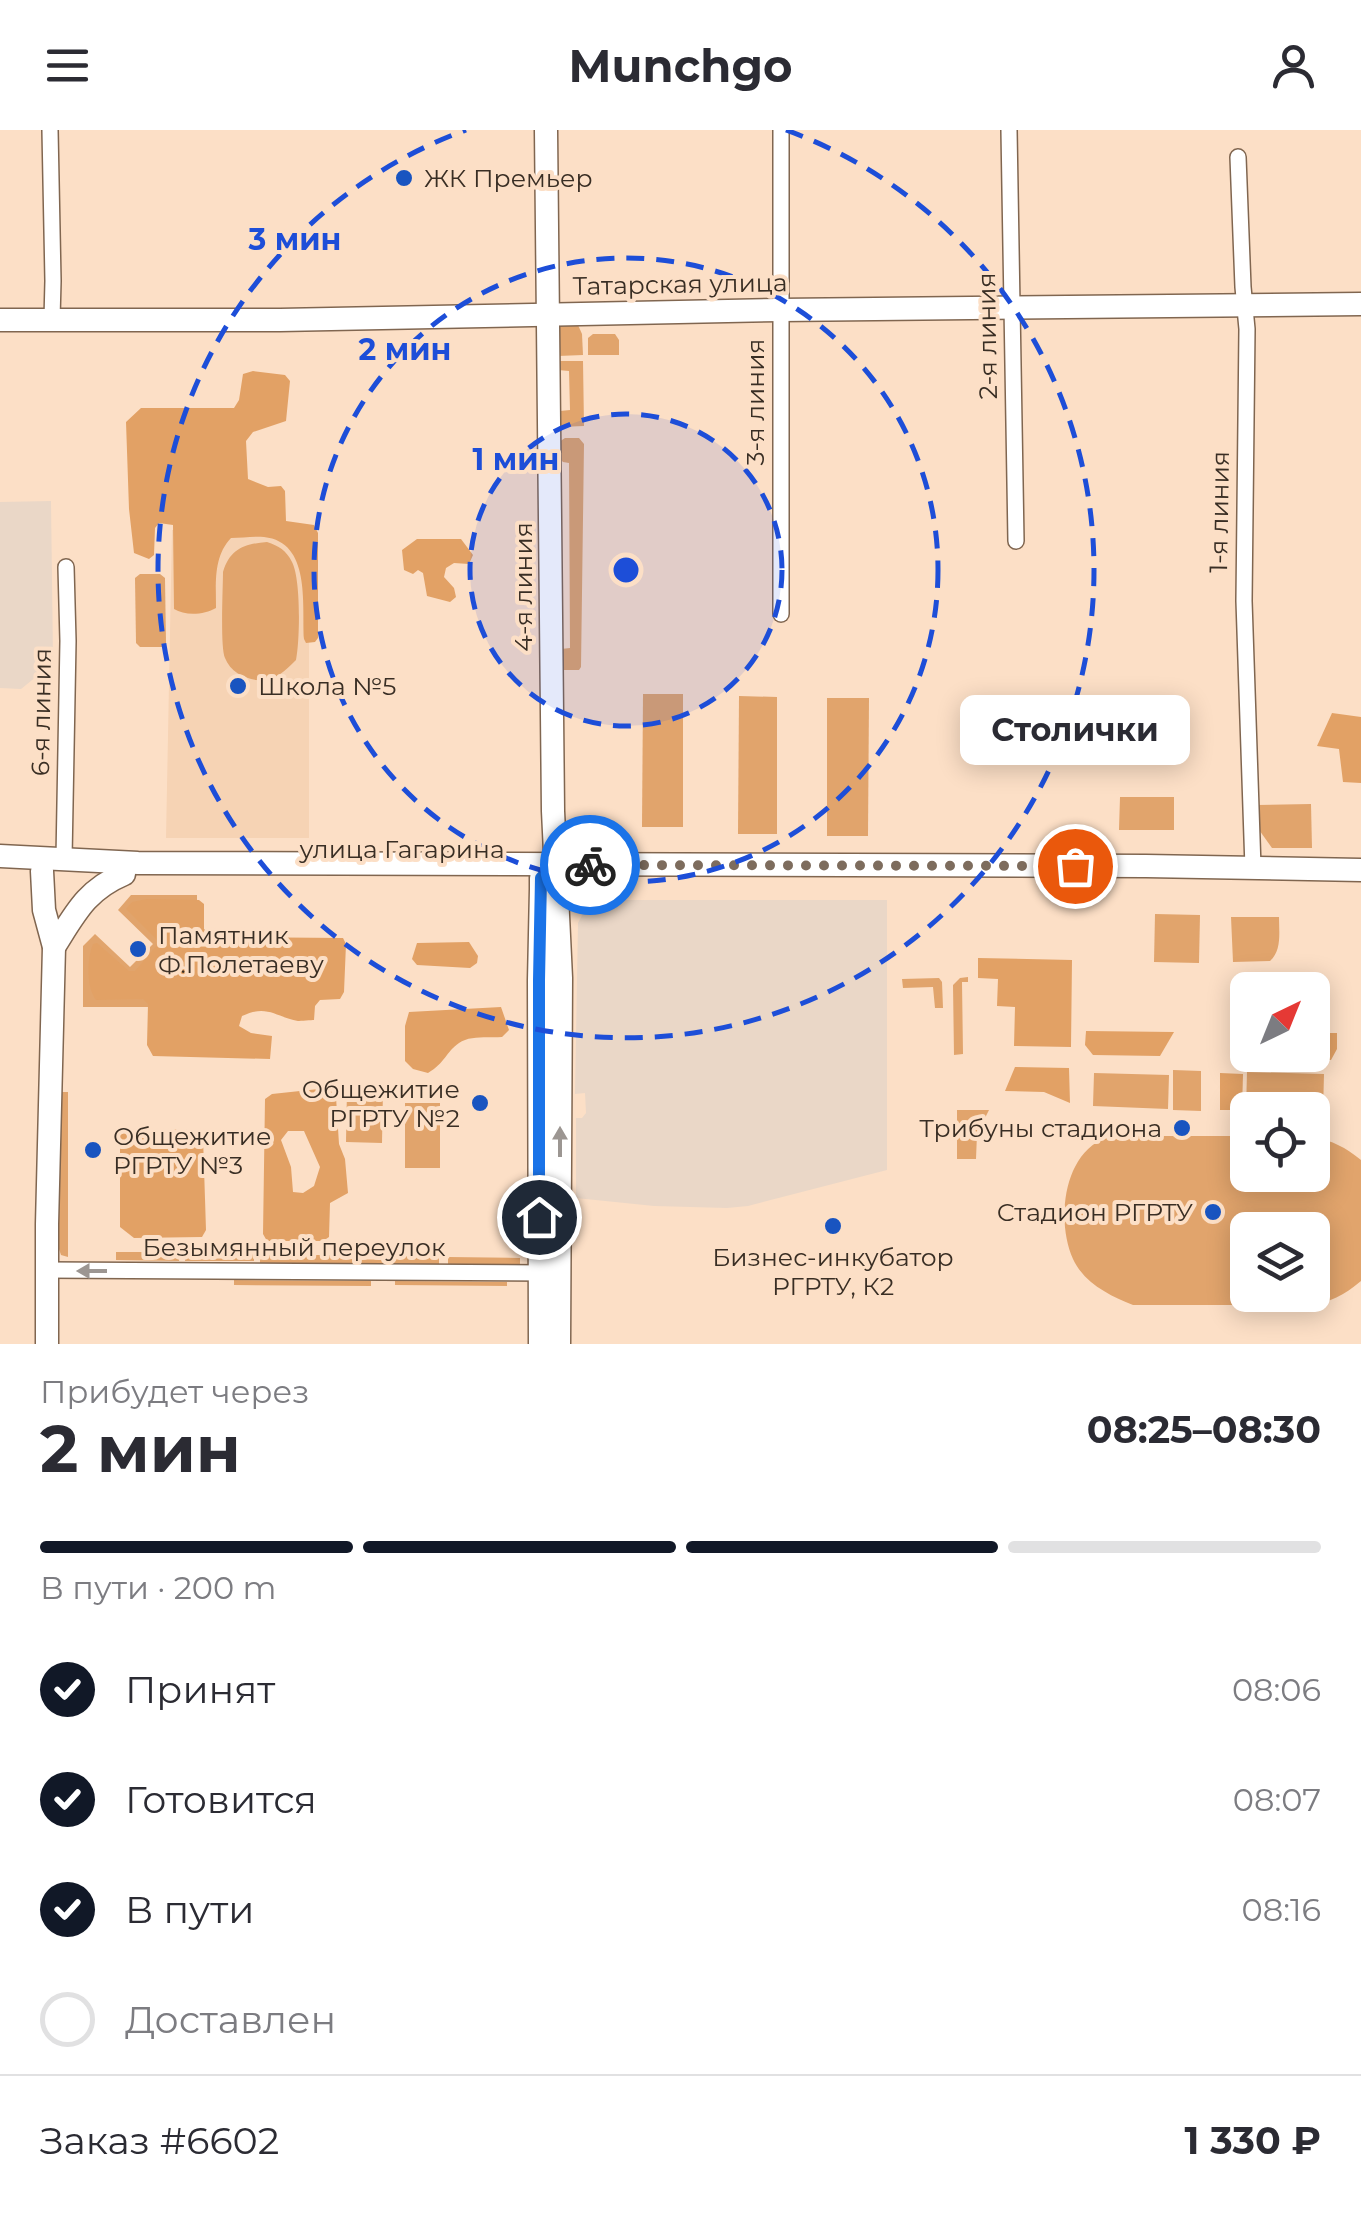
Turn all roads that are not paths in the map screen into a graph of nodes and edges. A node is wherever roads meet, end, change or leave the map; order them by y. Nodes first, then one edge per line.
1 (50, 130) edge
2 (546, 130) edge
3 (781, 130) edge
4 (1010, 130) edge
5 (1238, 157) dead end
6 (1244, 304) junction
7 (1361, 304) edge
8 (1012, 307) junction
9 (780, 310) junction
10 (547, 314) junction
11 (52, 319) junction
12 (0, 320) edge
13 (1016, 541) dead end
14 (66, 568) dead end
15 (781, 614) dead end
16 (64, 858) junction
17 (3, 861) edge
18 (1254, 868) junction
19 (1361, 870) edge
20 (42, 871) junction
21 (924, 871) junction
22 (551, 873) junction
23 (124, 874) junction
24 (1361, 884) edge
25 (54, 948) junction
26 (47, 1270) junction
27 (550, 1273) junction
28 (47, 1344) edge
29 (540, 1344) edge
30 (559, 1344) edge

1 - 11 street
2 - 10 street, 4-я линия
3 - 9 street, 3-я линия
4 - 8 street, 2-я линия
5 - 6 street, 1-я линия
6 - 7 street, Татарская улица
6 - 8 street, Татарская улица
6 - 18 street, 1-я линия
8 - 9 street, Татарская улица
8 - 13 street, 2-я линия
9 - 10 street, Татарская улица
9 - 15 street, 3-я линия
10 - 11 street, Татарская улица
10 - 22 street, 4-я линия
11 - 12 street, Татарская улица
14 - 16 street, 6-я линия
16 - 17 street, улица Гагарина
16 - 20 street
16 - 22 street, улица Гагарина
17 - 20 street, улица Гагарина
18 - 19 street, улица Гагарина
18 - 21 street, улица Гагарина
20 - 23 street, улица Гагарина
20 - 25 street
21 - 22 street, улица Гагарина
21 - 24 street, улица Гагарина
22 - 23 street, улица Гагарина
22 - 27 street, 4-я линия
23 - 25 street
25 - 26 street
27 -> 26 street, Безымянный переулок
26 - 28 street
27 - 29 street
27 - 30 street

